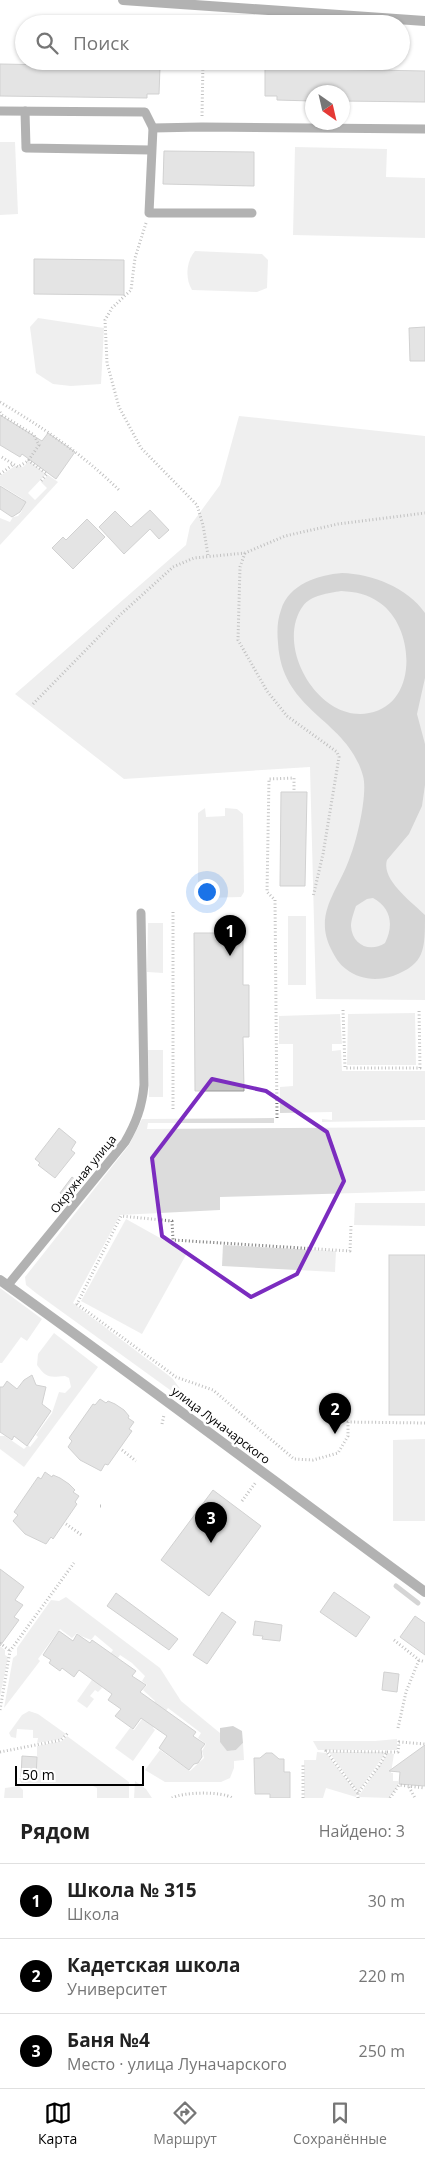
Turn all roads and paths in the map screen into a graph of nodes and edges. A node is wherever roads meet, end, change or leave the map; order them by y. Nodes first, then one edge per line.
1 (123, 0) edge
2 (339, 15) edge
3 (410, 20) edge
4 (425, 21) edge
5 (203, 70) edge
6 (0, 111) edge
7 (25, 111) junction
8 (202, 126) junction
9 (153, 128) junction
10 (425, 129) edge
11 (151, 150) junction
12 (149, 213) junction
13 (252, 213) dead end
14 (0, 402) edge
15 (0, 412) edge
16 (0, 456) edge
17 (28, 460) junction
18 (14, 464) junction
19 (0, 474) edge
20 (41, 481) dead end
21 (119, 490) dead end
22 (425, 513) edge
23 (245, 553) junction
24 (208, 555) junction
25 (32, 704) dead end
26 (294, 792) dead end
27 (314, 897) dead end
28 (172, 912) dead end
29 (141, 913) dead end
30 (419, 1009) dead end
31 (344, 1010) dead end
32 (420, 1068) junction
33 (425, 1068) edge
34 (173, 1111) dead end
35 (277, 1118) dead end
36 (350, 1226) dead end
37 (4, 1282) edge
38 (425, 1423) edge
39 (122, 1450) dead end
40 (136, 1461) dead end
41 (262, 1473) junction
42 (242, 1501) dead end
43 (66, 1524) dead end
44 (83, 1536) dead end
45 (74, 1563) dead end
46 (425, 1592) edge
47 (394, 1640) dead end
48 (0, 1643) edge
49 (10, 1651) junction
50 (419, 1660) junction
51 (425, 1662) edge
52 (0, 1710) edge
53 (398, 1728) dead end
54 (68, 1733) dead end
55 (425, 1744) edge
56 (0, 1752) edge
57 (386, 1752) junction
58 (303, 1765) dead end
59 (408, 1786) junction
60 (425, 1788) edge
61 (358, 1793) junction
62 (172, 1798) edge
63 (232, 1798) edge
64 (303, 1798) edge
65 (357, 1798) edge
66 (390, 1798) edge
67 (415, 1798) edge

1 - 2 street
3 - 4 street
5 - 8 path
6 - 7 lane
7 - 9 lane
7 - 11 lane
8 - 9 lane
8 - 10 lane
9 - 11 lane
11 - 12 lane
12 - 13 lane
12 - 24 path
14 - 21 path
15 - 17 path
16 - 18 path
17 - 18 path
17 - 20 path
18 - 19 path
22 - 23 path
23 - 24 path
23 - 27 path
24 - 25 path
26 - 35 path
28 - 34 path
29 - 37 lane, Окружная улица
30 - 32 path
31 - 32 path
32 - 33 path
36 - 38 path
37 - 41 street, улица Луначарского
39 - 40 path
41 - 42 path
41 - 46 street, улица Луначарского
43 - 44 path
45 - 49 path
47 - 50 path
48 - 49 path
49 - 52 path
50 - 51 path
50 - 53 path
54 - 56 path
55 - 57 path
57 - 61 path
57 - 61 path
58 - 64 path
59 - 60 path
59 - 66 path
59 - 67 path
61 - 65 path
62 - 63 path

